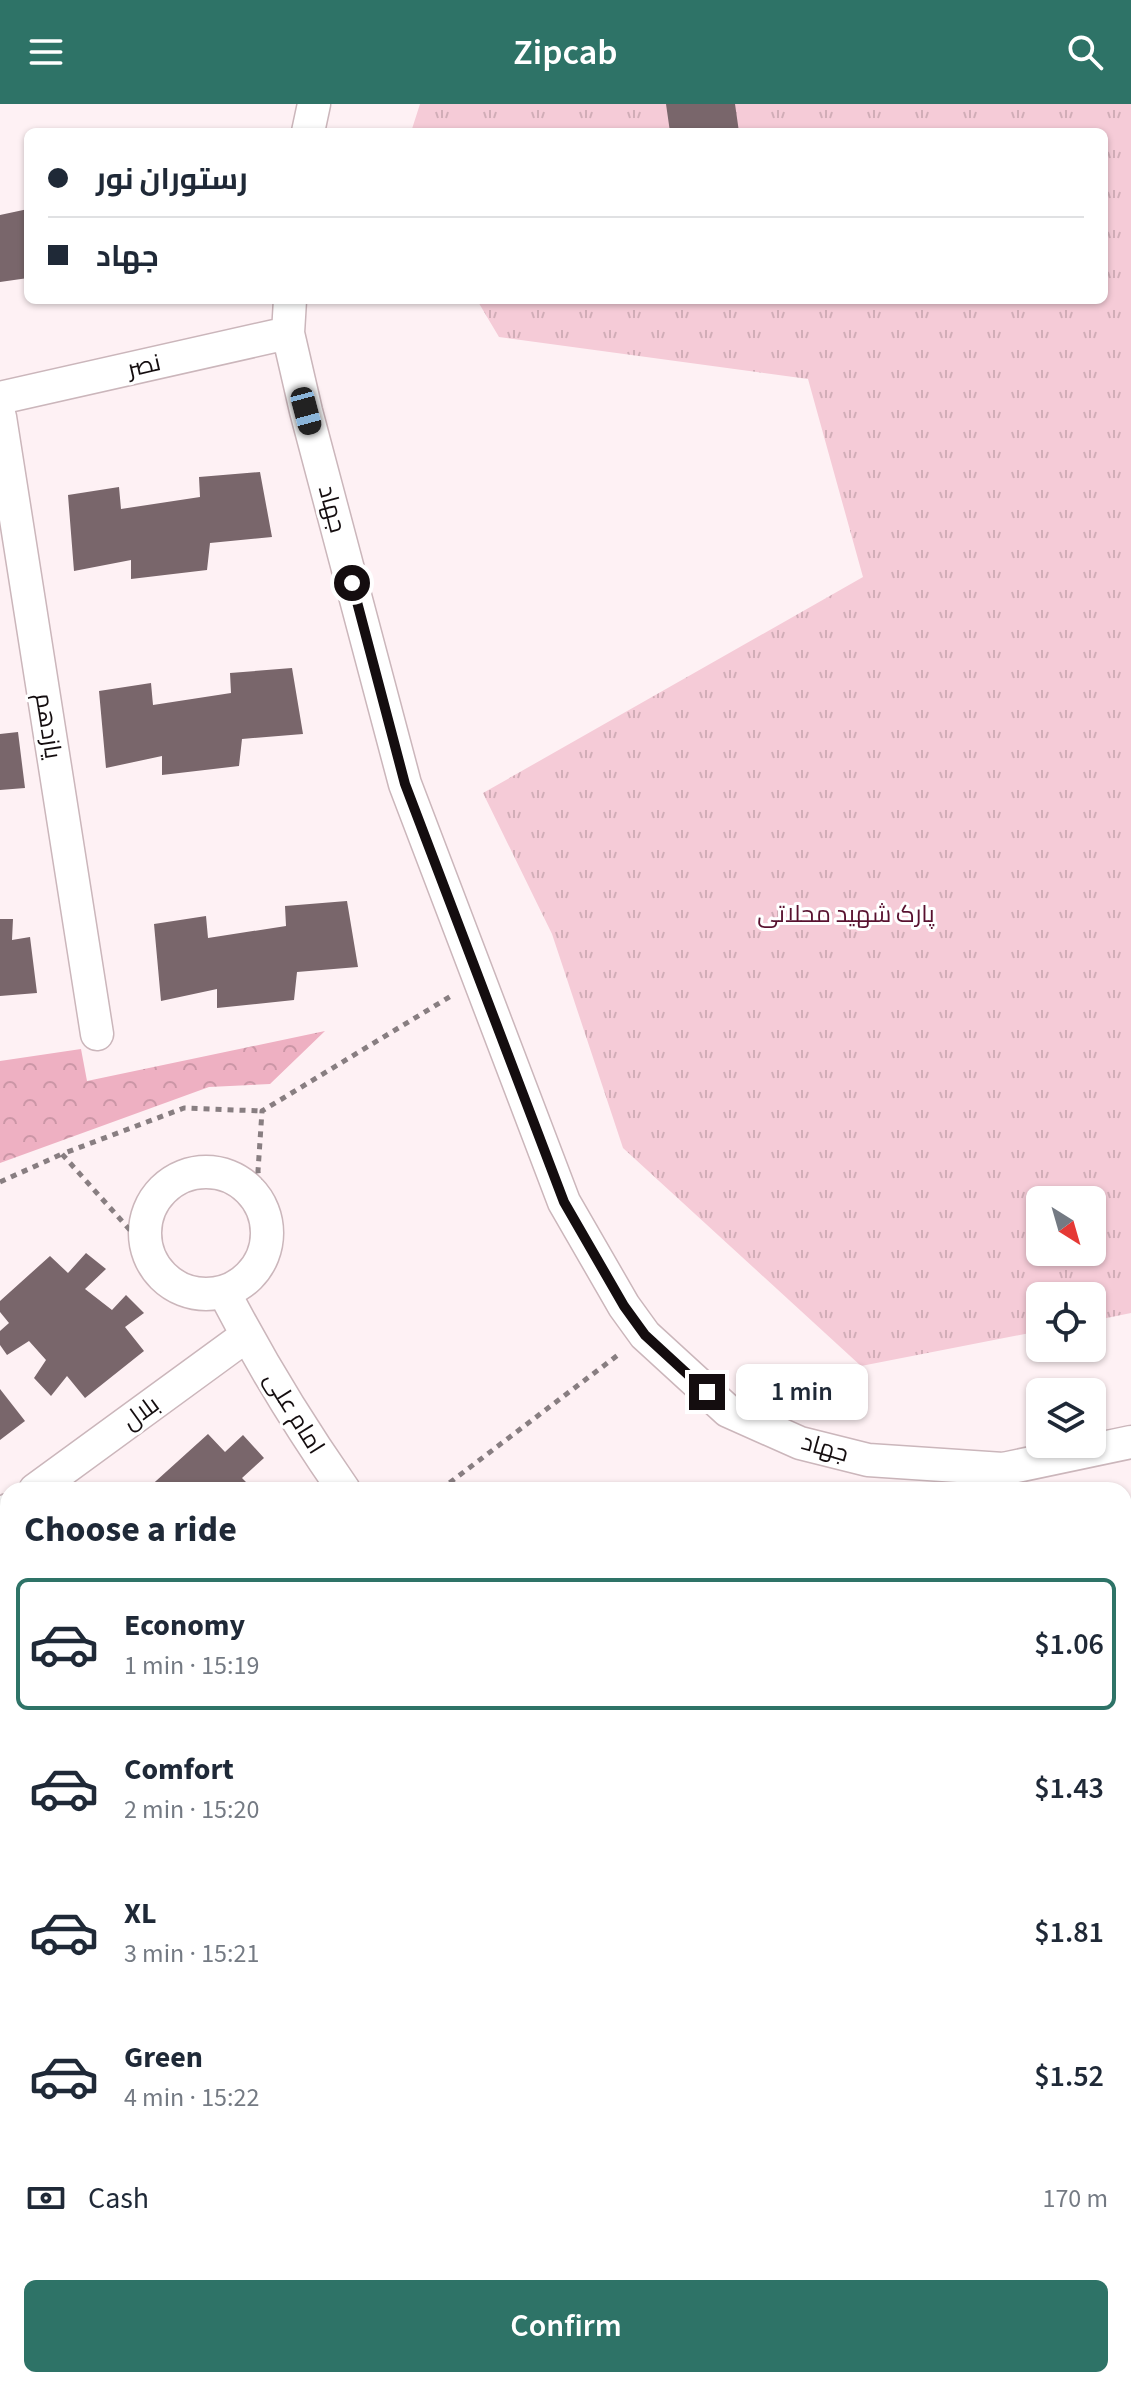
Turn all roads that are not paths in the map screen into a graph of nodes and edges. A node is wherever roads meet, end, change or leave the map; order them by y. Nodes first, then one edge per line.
1 (314, 104) edge
2 (309, 128) edge
3 (290, 304) edge
4 (288, 333) junction
5 (0, 398) edge
6 (0, 417) edge
7 (97, 1034) dead end
8 (224, 1292) junction
9 (246, 1336) junction
10 (1131, 1442) edge
11 (46, 1482) edge
12 (338, 1482) edge

1 - 2 street
3 - 4 street, جهاد
4 - 5 street, نصر
4 - 10 street, جهاد
6 - 7 street, یازدهم
8 - 8 street
8 - 9 street, امام علی
9 - 11 street, بلال
9 - 12 street, امام علی

